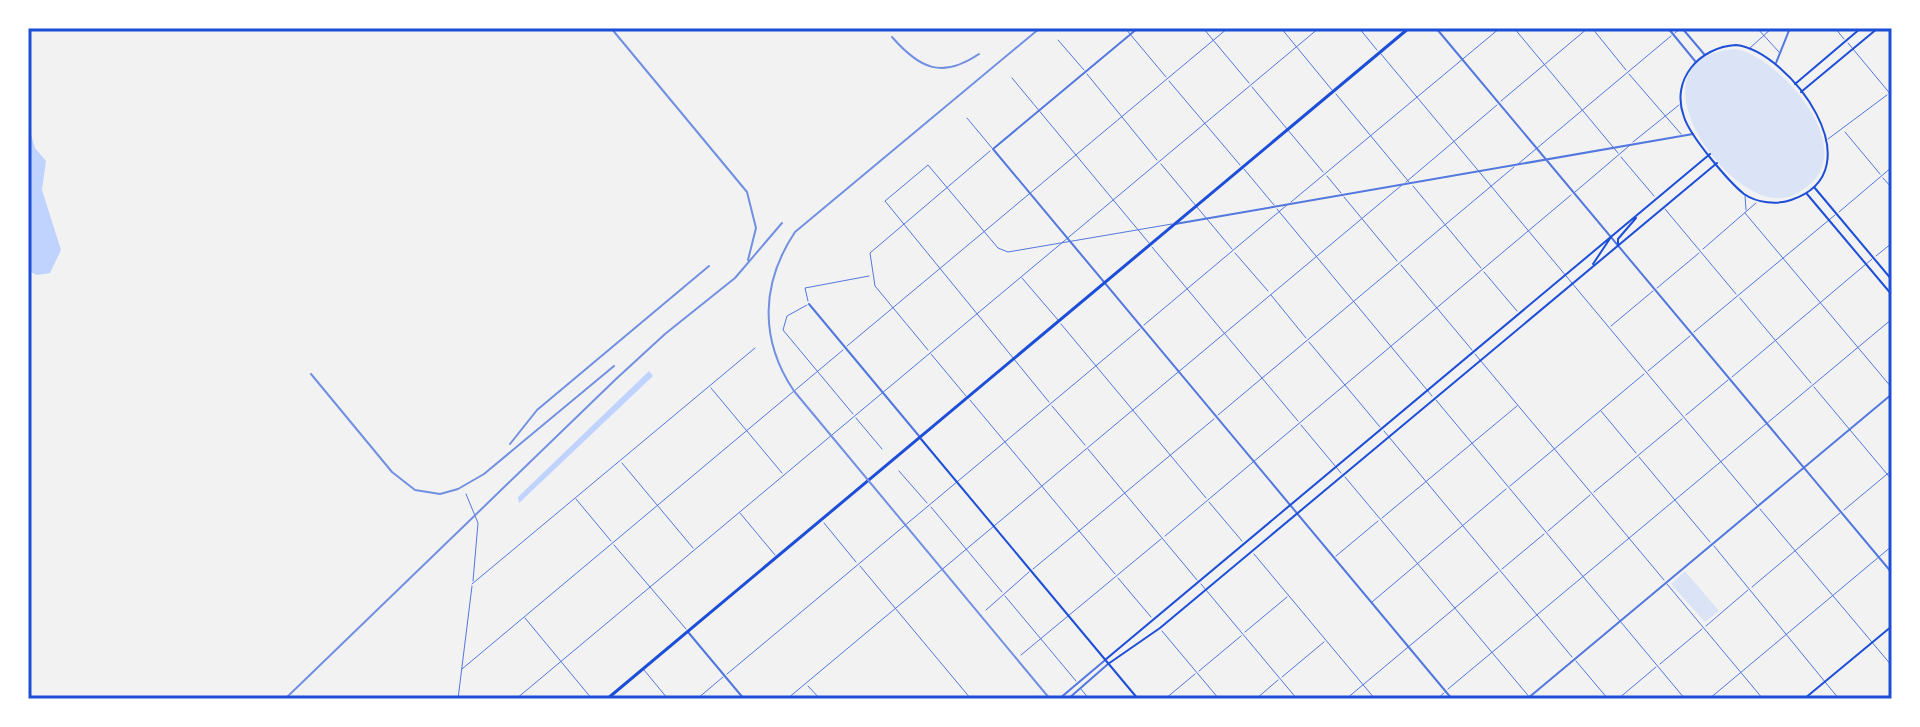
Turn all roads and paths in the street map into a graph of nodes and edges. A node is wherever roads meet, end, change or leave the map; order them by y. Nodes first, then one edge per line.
1 (1125, 28) edge
2 (1138, 28) edge
3 (1203, 28) edge
4 (1228, 28) edge
5 (1281, 28) edge
6 (1319, 28) edge
7 (1359, 28) edge
8 (1409, 28) edge
9 (1436, 28) edge
10 (1500, 28) edge
11 (1514, 28) edge
12 (1588, 28) edge
13 (1592, 28) edge
14 (1668, 28) edge
15 (1681, 28) edge
16 (1757, 28) edge
17 (1772, 28) edge
18 (1790, 28) edge
19 (1835, 28) edge
20 (1861, 28) edge
21 (1878, 28) edge
22 (1130, 34) junction
23 (1674, 34) junction
24 (1763, 35) junction
25 (1058, 40) dead end
26 (1213, 40) junction
27 (1846, 41) junction
28 (1297, 47) junction
29 (1750, 48) junction
30 (1853, 49) junction
31 (1379, 53) junction
32 (1781, 54) junction
33 (1704, 55) junction
34 (1463, 59) junction
35 (1696, 62) junction
36 (1545, 64) junction
37 (1775, 64) junction
38 (1085, 72) junction
39 (1628, 72) junction
40 (1012, 78) dead end
41 (1167, 78) junction
42 (1251, 85) junction
43 (1793, 85) junction
44 (1334, 91) junction
45 (1891, 92) edge
46 (1801, 93) junction
47 (1892, 96) edge
48 (1417, 98) junction
49 (1499, 102) junction
50 (1681, 103) junction
51 (1039, 110) junction
52 (1583, 110) junction
53 (1122, 117) junction
54 (1665, 117) junction
55 (967, 118) dead end
56 (1205, 123) junction
57 (1288, 130) junction
58 (1844, 131) junction
59 (1694, 134) junction
60 (1371, 136) junction
61 (1682, 136) junction
62 (1828, 139) junction
63 (1453, 141) junction
64 (1631, 145) junction
65 (1537, 148) junction
66 (1614, 148) junction
67 (993, 149) junction
68 (1710, 154) junction
69 (1076, 155) junction
70 (1620, 155) junction
71 (1547, 160) junction
72 (1159, 162) junction
73 (1717, 163) junction
74 (1517, 165) junction
75 (1892, 167) edge
76 (1242, 168) junction
77 (1478, 172) junction
78 (1325, 174) junction
79 (1882, 176) junction
80 (1409, 182) junction
81 (1403, 185) junction
82 (947, 187) junction
83 (1491, 187) junction
84 (1814, 187) junction
85 (1892, 188) edge
86 (1030, 193) junction
87 (1574, 193) junction
88 (1806, 193) junction
89 (1343, 195) junction
90 (1745, 195) junction
91 (1113, 199) junction
92 (1657, 199) junction
93 (1759, 200) junction
94 (1288, 205) junction
95 (1196, 206) junction
96 (1275, 207) junction
97 (1664, 207) junction
98 (1279, 212) junction
99 (1745, 213) junction
100 (1639, 214) junction
101 (1836, 214) junction
102 (1362, 218) junction
103 (1208, 219) junction
104 (1829, 220) junction
105 (1174, 224) junction
106 (901, 225) junction
107 (1445, 225) junction
108 (1139, 230) junction
109 (1528, 231) junction
110 (985, 232) junction
111 (1067, 237) junction
112 (1611, 237) junction
113 (1072, 242) junction
114 (1892, 243) edge
115 (1059, 244) junction
116 (1150, 244) junction
117 (1618, 245) junction
118 (1233, 251) junction
119 (1701, 252) junction
120 (1316, 256) junction
121 (1784, 258) junction
122 (1873, 258) junction
123 (1399, 263) junction
124 (1866, 264) junction
125 (1590, 269) junction
126 (938, 270) junction
127 (1483, 270) junction
128 (871, 275) junction
129 (1565, 275) junction
130 (1021, 277) junction
131 (1892, 280) edge
132 (1105, 283) junction
133 (1572, 284) junction
134 (1188, 289) junction
135 (1655, 290) junction
136 (1270, 294) junction
137 (1892, 295) edge
138 (1738, 296) junction
139 (1354, 301) junction
140 (1821, 302) junction
141 (809, 304) junction
142 (892, 308) junction
143 (1437, 308) junction
144 (976, 314) junction
145 (1519, 314) junction
146 (1892, 319) edge
147 (1059, 321) junction
148 (1526, 322) junction
149 (1142, 327) junction
150 (1609, 328) junction
151 (1224, 332) junction
152 (1692, 334) junction
153 (1308, 340) junction
154 (1775, 340) junction
155 (1391, 346) junction
156 (1858, 347) junction
157 (755, 348) dead end
158 (845, 348) junction
159 (1474, 352) junction
160 (930, 353) junction
161 (1013, 359) junction
162 (1481, 360) junction
163 (1096, 366) junction
164 (1179, 370) junction
165 (817, 371) junction
166 (1646, 373) junction
167 (1262, 379) junction
168 (1729, 379) junction
169 (1345, 385) junction
170 (1812, 385) junction
171 (709, 386) junction
172 (1892, 388) edge
173 (1428, 390) junction
174 (882, 392) junction
175 (1892, 394) edge
176 (967, 397) junction
177 (1435, 399) junction
178 (1050, 404) junction
179 (1519, 404) junction
180 (1133, 409) junction
181 (1600, 411) junction
182 (854, 415) junction
183 (1216, 416) junction
184 (1683, 417) junction
185 (1299, 423) junction
186 (1767, 423) junction
187 (1382, 429) junction
188 (1850, 430) junction
189 (747, 431) junction
190 (920, 437) junction
191 (1389, 437) junction
192 (1005, 442) junction
193 (1471, 443) junction
194 (1087, 447) junction
195 (882, 449) dead end
196 (1555, 449) junction
197 (1170, 455) junction
198 (1638, 455) junction
199 (620, 460) junction
200 (1254, 461) junction
201 (1721, 462) junction
202 (1336, 467) junction
203 (1804, 468) junction
204 (1892, 470) edge
205 (899, 471) dead end
206 (1887, 474) junction
207 (784, 475) junction
208 (1343, 475) junction
209 (1892, 480) edge
210 (1426, 481) junction
211 (957, 482) junction
212 (1041, 485) junction
213 (1509, 487) junction
214 (1125, 493) junction
215 (466, 494) dead end
216 (1592, 494) junction
217 (575, 498) junction
218 (1208, 500) junction
219 (1675, 500) junction
220 (657, 505) junction
221 (929, 505) junction
222 (1290, 505) junction
223 (1758, 506) junction
224 (739, 512) junction
225 (1841, 513) junction
226 (1297, 514) junction
227 (821, 519) junction
228 (1380, 520) junction
229 (994, 525) junction
230 (1463, 526) junction
231 (1079, 531) junction
232 (1546, 532) junction
233 (1162, 538) junction
234 (1629, 539) junction
235 (613, 543) junction
236 (1245, 543) junction
237 (1712, 544) junction
238 (1892, 546) edge
239 (695, 550) junction
240 (966, 550) junction
241 (1252, 551) junction
242 (1795, 551) junction
243 (777, 557) junction
244 (1878, 557) junction
245 (1334, 558) junction
246 (858, 564) junction
247 (1417, 564) junction
248 (1500, 570) junction
249 (1031, 571) junction
250 (1892, 573) edge
251 (1116, 576) junction
252 (1583, 577) junction
253 (1199, 582) junction
254 (1666, 583) junction
255 (472, 584) junction
256 (650, 587) junction
257 (1750, 589) junction
258 (1206, 590) junction
259 (1004, 594) junction
260 (1833, 595) junction
261 (1289, 596) junction
262 (1371, 603) junction
263 (896, 609) junction
264 (1454, 609) junction
265 (986, 610) dead end
266 (1537, 615) junction
267 (1069, 616) junction
268 (524, 617) junction
269 (1153, 620) junction
270 (1620, 621) junction
271 (1892, 626) edge
272 (1704, 627) junction
273 (1160, 628) junction
274 (688, 631) junction
275 (1242, 634) junction
276 (1786, 634) junction
277 (1041, 638) junction
278 (1326, 640) junction
279 (1872, 643) junction
280 (1408, 647) junction
281 (1492, 653) junction
282 (1021, 655) dead end
283 (1574, 660) junction
284 (561, 662) junction
285 (1107, 662) junction
286 (1658, 666) junction
287 (1892, 666) edge
288 (462, 669) junction
289 (643, 669) junction
290 (1197, 672) junction
291 (1741, 672) junction
292 (725, 676) junction
293 (1280, 679) junction
294 (1826, 681) junction
295 (806, 683) junction
296 (1078, 683) junction
297 (1363, 685) junction
298 (1080, 689) junction
299 (1446, 692) junction
300 (1529, 698) edge
301 (458, 699) edge
302 (516, 699) edge
303 (592, 699) edge
304 (607, 699) edge
305 (668, 699) edge
306 (697, 699) edge
307 (744, 699) edge
308 (787, 699) edge
309 (820, 699) edge
310 (971, 699) edge
311 (1059, 699) edge
312 (1068, 699) edge
313 (1089, 699) edge
314 (1138, 699) edge
315 (1165, 699) edge
316 (1219, 699) edge
317 (1256, 699) edge
318 (1297, 699) edge
319 (1346, 699) edge
320 (1375, 699) edge
321 (1437, 699) edge
322 (1452, 699) edge
323 (1608, 699) edge
324 (1618, 699) edge
325 (1685, 699) edge
326 (1709, 699) edge
327 (1763, 699) edge
328 (1804, 699) edge
329 (1839, 699) edge

1 - 22 street
2 - 22 street
3 - 26 street
4 - 26 street
5 - 28 street
6 - 28 street
7 - 31 street
8 - 31 main road
9 - 34 street
10 - 34 street
11 - 36 street
12 - 36 street
13 - 39 street
14 - 23 street
15 - 23 street
15 - 33 street
16 - 24 street
17 - 24 street
18 - 32 street
19 - 27 street
20 - 27 main road
21 - 30 main road
22 - 38 street
22 - 41 street
23 - 35 street
23 - 39 street
24 - 29 street
24 - 32 street
25 - 38 street
26 - 41 street
26 - 42 street
27 - 30 street
27 - 43 main road
28 - 42 street
28 - 44 street
29 - 33 main road
29 - 37 main road
30 - 45 street
30 - 46 main road
31 - 44 main road
31 - 48 street
32 - 37 street
33 - 35 main road
34 - 48 street
34 - 49 street
35 - 50 main road
36 - 49 street
36 - 52 street
37 - 43 main road
38 - 51 street
38 - 53 street
39 - 52 street
39 - 54 street
40 - 51 street
41 - 53 street
41 - 56 street
42 - 56 street
42 - 57 street
43 - 46 main road
44 - 57 main road
44 - 60 street
45 - 47 street
45 - 58 street
46 - 62 main road
48 - 60 street
48 - 63 street
49 - 63 street
49 - 65 street
50 - 54 street
50 - 59 main road
51 - 67 street
51 - 69 street
52 - 65 street
52 - 66 street
53 - 69 street
53 - 72 street
54 - 61 street
54 - 64 street
55 - 67 street
56 - 72 street
56 - 76 street
57 - 76 main road
57 - 78 street
58 - 62 street
58 - 79 street
59 - 61 street
59 - 68 main road
60 - 78 street
60 - 80 street
61 - 64 street
62 - 84 main road
63 - 77 street
63 - 80 street
64 - 66 street
64 - 70 street
65 - 71 street
65 - 74 street
66 - 70 street
66 - 71 street
67 - 82 street
67 - 86 street
68 - 73 main road
68 - 92 main road
69 - 86 street
69 - 91 street
70 - 87 street
70 - 92 street
71 - 74 street
71 - 87 street
72 - 91 street
72 - 95 street
73 - 90 main road
73 - 97 main road
74 - 77 street
74 - 83 street
75 - 79 street
76 - 95 main road
76 - 96 street
77 - 80 street
77 - 83 street
78 - 89 street
78 - 94 street
79 - 85 street
79 - 101 street
80 - 81 street
80 - 107 street
81 - 89 street
81 - 102 street
82 - 106 street
82 - 106 street
82 - 110 street
83 - 107 street
83 - 109 street
84 - 88 main road
84 - 101 main road
86 - 110 street
86 - 111 street
87 - 109 street
87 - 112 street
88 - 93 main road
88 - 104 main road
89 - 94 street
89 - 102 street
90 - 93 main road
90 - 99 street
91 - 108 street
91 - 111 street
92 - 97 street
92 - 100 main road
93 - 99 street
94 - 96 street
94 - 98 street
95 - 103 street
95 - 105 main road
96 - 98 street
96 - 103 street
97 - 117 main road
97 - 119 street
98 - 118 street
98 - 120 street
99 - 119 street
99 - 121 street
100 - 112 main road
100 - 117 main road
101 - 104 street
101 - 122 main road
102 - 120 street
102 - 123 street
103 - 105 street
103 - 118 street
104 - 121 street
104 - 124 main road
105 - 108 street
105 - 116 main road
106 - 126 street
106 - 128 street
107 - 123 street
107 - 127 street
108 - 113 street
108 - 116 street
109 - 127 street
109 - 129 street
110 - 115 street
110 - 126 street
111 - 113 street
111 - 115 street
112 - 117 street
112 - 125 main road
112 - 129 main road
113 - 115 street
113 - 132 street
114 - 122 street
115 - 130 street
116 - 132 main road
116 - 134 street
117 - 125 main road
117 - 135 street
118 - 134 street
118 - 136 street
119 - 135 street
119 - 138 street
120 - 136 street
120 - 139 street
121 - 138 street
121 - 140 street
122 - 124 street
122 - 131 main road
123 - 139 street
123 - 143 street
124 - 137 main road
124 - 140 street
125 - 133 main road
126 - 142 street
126 - 144 street
127 - 143 street
127 - 145 street
128 - 141 street
128 - 142 street
129 - 133 street
129 - 145 main road
130 - 144 street
130 - 147 street
132 - 147 main road
132 - 149 street
133 - 148 main road
133 - 150 street
134 - 149 street
134 - 151 street
135 - 150 street
135 - 152 street
136 - 151 street
136 - 153 street
138 - 152 street
138 - 154 street
139 - 153 street
139 - 155 street
140 - 154 street
140 - 156 street
141 - 158 street
141 - 165 street
142 - 158 street
142 - 160 street
143 - 155 street
143 - 159 street
144 - 160 street
144 - 161 street
145 - 148 street
145 - 159 main road
146 - 156 street
147 - 161 main road
147 - 163 street
148 - 162 main road
149 - 163 street
149 - 164 street
150 - 166 street
151 - 164 street
151 - 167 street
152 - 166 street
152 - 168 street
153 - 167 street
153 - 169 street
154 - 168 street
154 - 170 street
155 - 169 street
155 - 173 street
156 - 170 street
156 - 172 street
157 - 171 street
158 - 165 street
158 - 174 street
159 - 162 street
159 - 173 main road
160 - 174 street
160 - 176 street
161 - 176 main road
161 - 178 street
162 - 177 main road
162 - 179 street
163 - 178 street
163 - 180 street
164 - 180 street
164 - 183 street
165 - 182 street
165 - 189 street
166 - 181 street
166 - 184 street
167 - 183 street
167 - 185 street
168 - 184 street
168 - 186 street
169 - 185 street
169 - 187 street
170 - 186 street
170 - 188 street
171 - 189 street
171 - 199 street
173 - 177 street
173 - 187 main road
174 - 182 street
174 - 190 street
175 - 188 street
176 - 190 main road
176 - 192 street
177 - 191 main road
177 - 193 street
178 - 192 street
178 - 194 street
179 - 193 street
179 - 196 street
180 - 194 street
180 - 197 street
181 - 196 street
181 - 198 street
182 - 195 street
182 - 207 street
183 - 197 street
183 - 200 street
184 - 198 street
184 - 201 street
185 - 200 street
185 - 202 street
186 - 201 street
186 - 203 street
187 - 191 street
187 - 202 main road
188 - 203 street
188 - 206 street
189 - 207 street
189 - 220 street
190 - 211 main road
190 - 227 main road
191 - 208 main road
191 - 210 street
192 - 211 street
192 - 212 street
193 - 210 street
193 - 213 street
194 - 212 street
194 - 214 street
196 - 213 street
196 - 216 street
197 - 214 street
197 - 218 street
198 - 216 street
198 - 219 street
199 - 217 street
199 - 220 street
200 - 218 street
200 - 222 street
201 - 219 street
201 - 223 street
202 - 208 street
202 - 222 main road
203 - 223 street
203 - 225 street
204 - 206 street
205 - 221 street
206 - 209 street
206 - 225 street
207 - 224 street
208 - 226 main road
208 - 228 street
210 - 228 street
210 - 230 street
211 - 221 street
211 - 229 main road
212 - 229 street
212 - 231 street
213 - 230 street
213 - 232 street
214 - 231 street
214 - 233 street
215 - 255 street
216 - 232 street
216 - 234 street
217 - 235 street
217 - 255 street
218 - 233 street
218 - 236 street
219 - 234 street
219 - 237 street
220 - 235 street
220 - 239 street
221 - 240 street
221 - 246 street
222 - 226 street
222 - 236 main road
223 - 237 street
223 - 242 street
224 - 239 street
224 - 243 street
225 - 242 street
225 - 244 street
226 - 241 main road
226 - 245 street
227 - 243 main road
227 - 246 street
228 - 245 street
228 - 247 street
229 - 240 street
229 - 249 main road
230 - 247 street
230 - 248 street
231 - 249 street
231 - 251 street
232 - 248 street
232 - 252 street
233 - 251 street
233 - 253 street
234 - 252 street
234 - 254 street
235 - 256 street
235 - 268 street
236 - 241 street
236 - 253 main road
237 - 254 street
237 - 257 street
238 - 244 street
239 - 256 street
240 - 259 street
240 - 263 street
241 - 258 main road
241 - 261 street
242 - 257 street
242 - 260 street
243 - 274 main road
244 - 250 street
244 - 260 street
245 - 262 street
246 - 263 street
246 - 292 street
247 - 262 street
247 - 264 street
248 - 264 street
248 - 266 street
249 - 259 street
249 - 267 main road
251 - 267 street
251 - 269 street
252 - 266 street
252 - 270 street
253 - 258 street
253 - 269 main road
254 - 270 street
254 - 272 street
255 - 288 street
256 - 274 street
256 - 284 street
257 - 272 street
257 - 276 street
258 - 273 main road
258 - 275 street
259 - 265 street
259 - 277 street
260 - 276 street
260 - 279 street
261 - 275 street
261 - 278 street
262 - 280 street
263 - 295 street
263 - 310 street
264 - 280 street
264 - 281 street
266 - 281 street
266 - 283 street
267 - 277 street
267 - 285 main road
268 - 284 street
268 - 288 street
269 - 273 street
269 - 285 main road
270 - 283 street
270 - 286 street
271 - 279 main road
272 - 286 street
272 - 291 street
273 - 285 main road
273 - 290 street
274 - 289 main road
274 - 292 street
275 - 290 street
275 - 293 street
276 - 291 street
276 - 294 street
277 - 282 street
277 - 296 street
278 - 293 street
278 - 297 street
279 - 287 street
279 - 294 main road
280 - 297 street
280 - 299 street
281 - 299 street
281 - 300 street
283 - 300 street
283 - 323 street
284 - 302 street
284 - 303 street
285 - 296 street
285 - 298 street
285 - 314 main road
286 - 324 street
286 - 325 street
288 - 301 street
289 - 304 main road
289 - 305 street
290 - 315 street
290 - 316 street
291 - 326 street
291 - 327 street
292 - 306 street
292 - 307 street
293 - 317 street
293 - 318 street
294 - 328 main road
294 - 329 street
295 - 308 street
295 - 309 street
296 - 311 street
297 - 319 street
297 - 320 street
298 - 312 street
298 - 313 street
299 - 321 street
299 - 322 street

